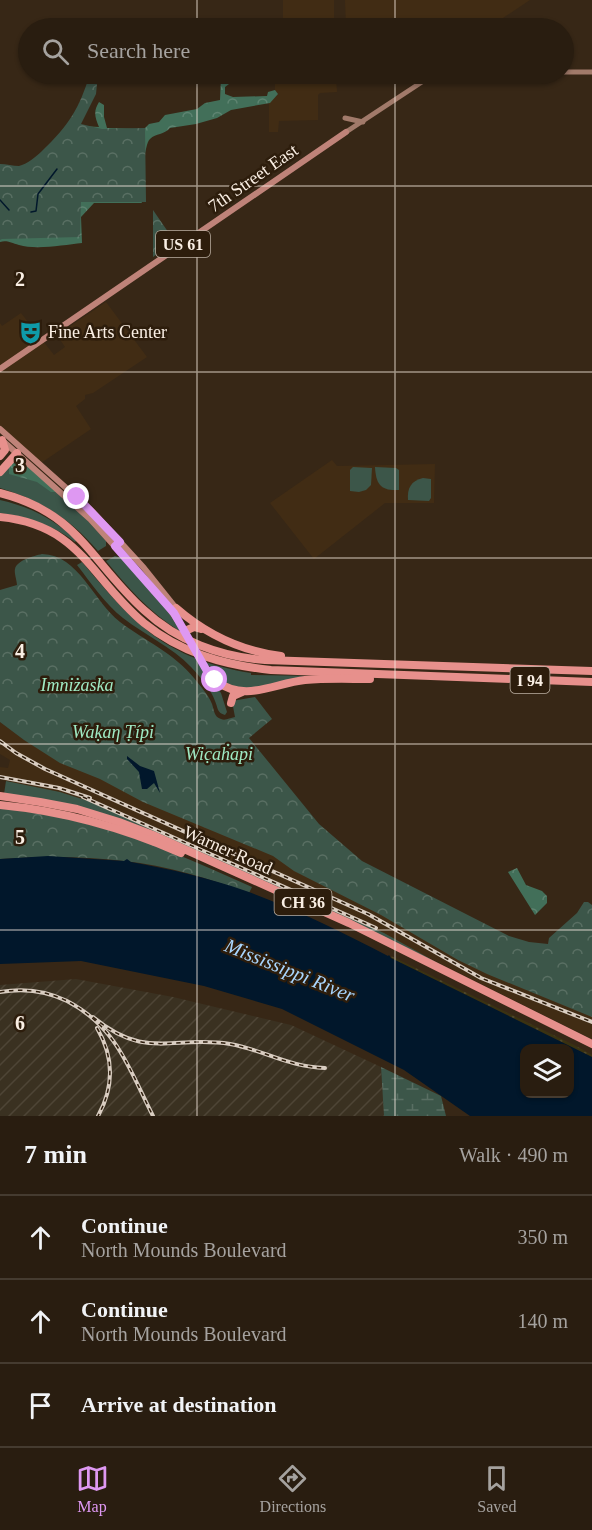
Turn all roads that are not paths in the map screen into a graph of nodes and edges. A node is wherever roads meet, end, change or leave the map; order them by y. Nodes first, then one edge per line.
1 (574, 72) edge
2 (592, 72) edge
3 (419, 84) edge
4 (345, 118) dead end
5 (363, 122) junction
6 (346, 132) joint
7 (0, 369) edge
8 (0, 429) edge
9 (1, 439) edge
10 (15, 451) junction
11 (0, 456) edge
12 (0, 472) edge
13 (0, 493) edge
14 (0, 498) edge
15 (44, 510) junction
16 (0, 517) edge
17 (118, 544) junction
18 (176, 608) joint
19 (185, 631) junction
20 (207, 631) junction
21 (479, 667) junction
22 (592, 671) edge
23 (469, 678) junction
24 (216, 681) joint
25 (592, 682) edge
26 (243, 692) junction
27 (231, 703) dead end
28 (0, 796) edge
29 (0, 805) edge
30 (592, 1043) edge
31 (592, 1050) edge

1 - 2 main road
3 - 5 main road, 7th Street East
4 - 5 main road
5 - 6 main road, 7th Street East
6 - 7 main road, 7th Street East / US 61
8 - 17 main road
9 - 10 main road
9 - 11 highway
10 - 11 highway
10 - 12 highway
10 - 17 main road
13 - 15 highway, I 94
14 - 15 highway
15 - 21 highway, I 94
16 - 23 highway, I 94
17 - 18 main road
17 - 19 main road
18 - 20 highway
19 - 20 highway
19 - 24 main road
20 - 21 highway
21 - 22 highway, I 94
23 - 25 highway, I 94
23 - 26 highway
24 - 26 highway
26 - 27 highway
28 - 30 highway, Warner Road / CH 36
29 - 31 highway, Warner Road / CH 36

